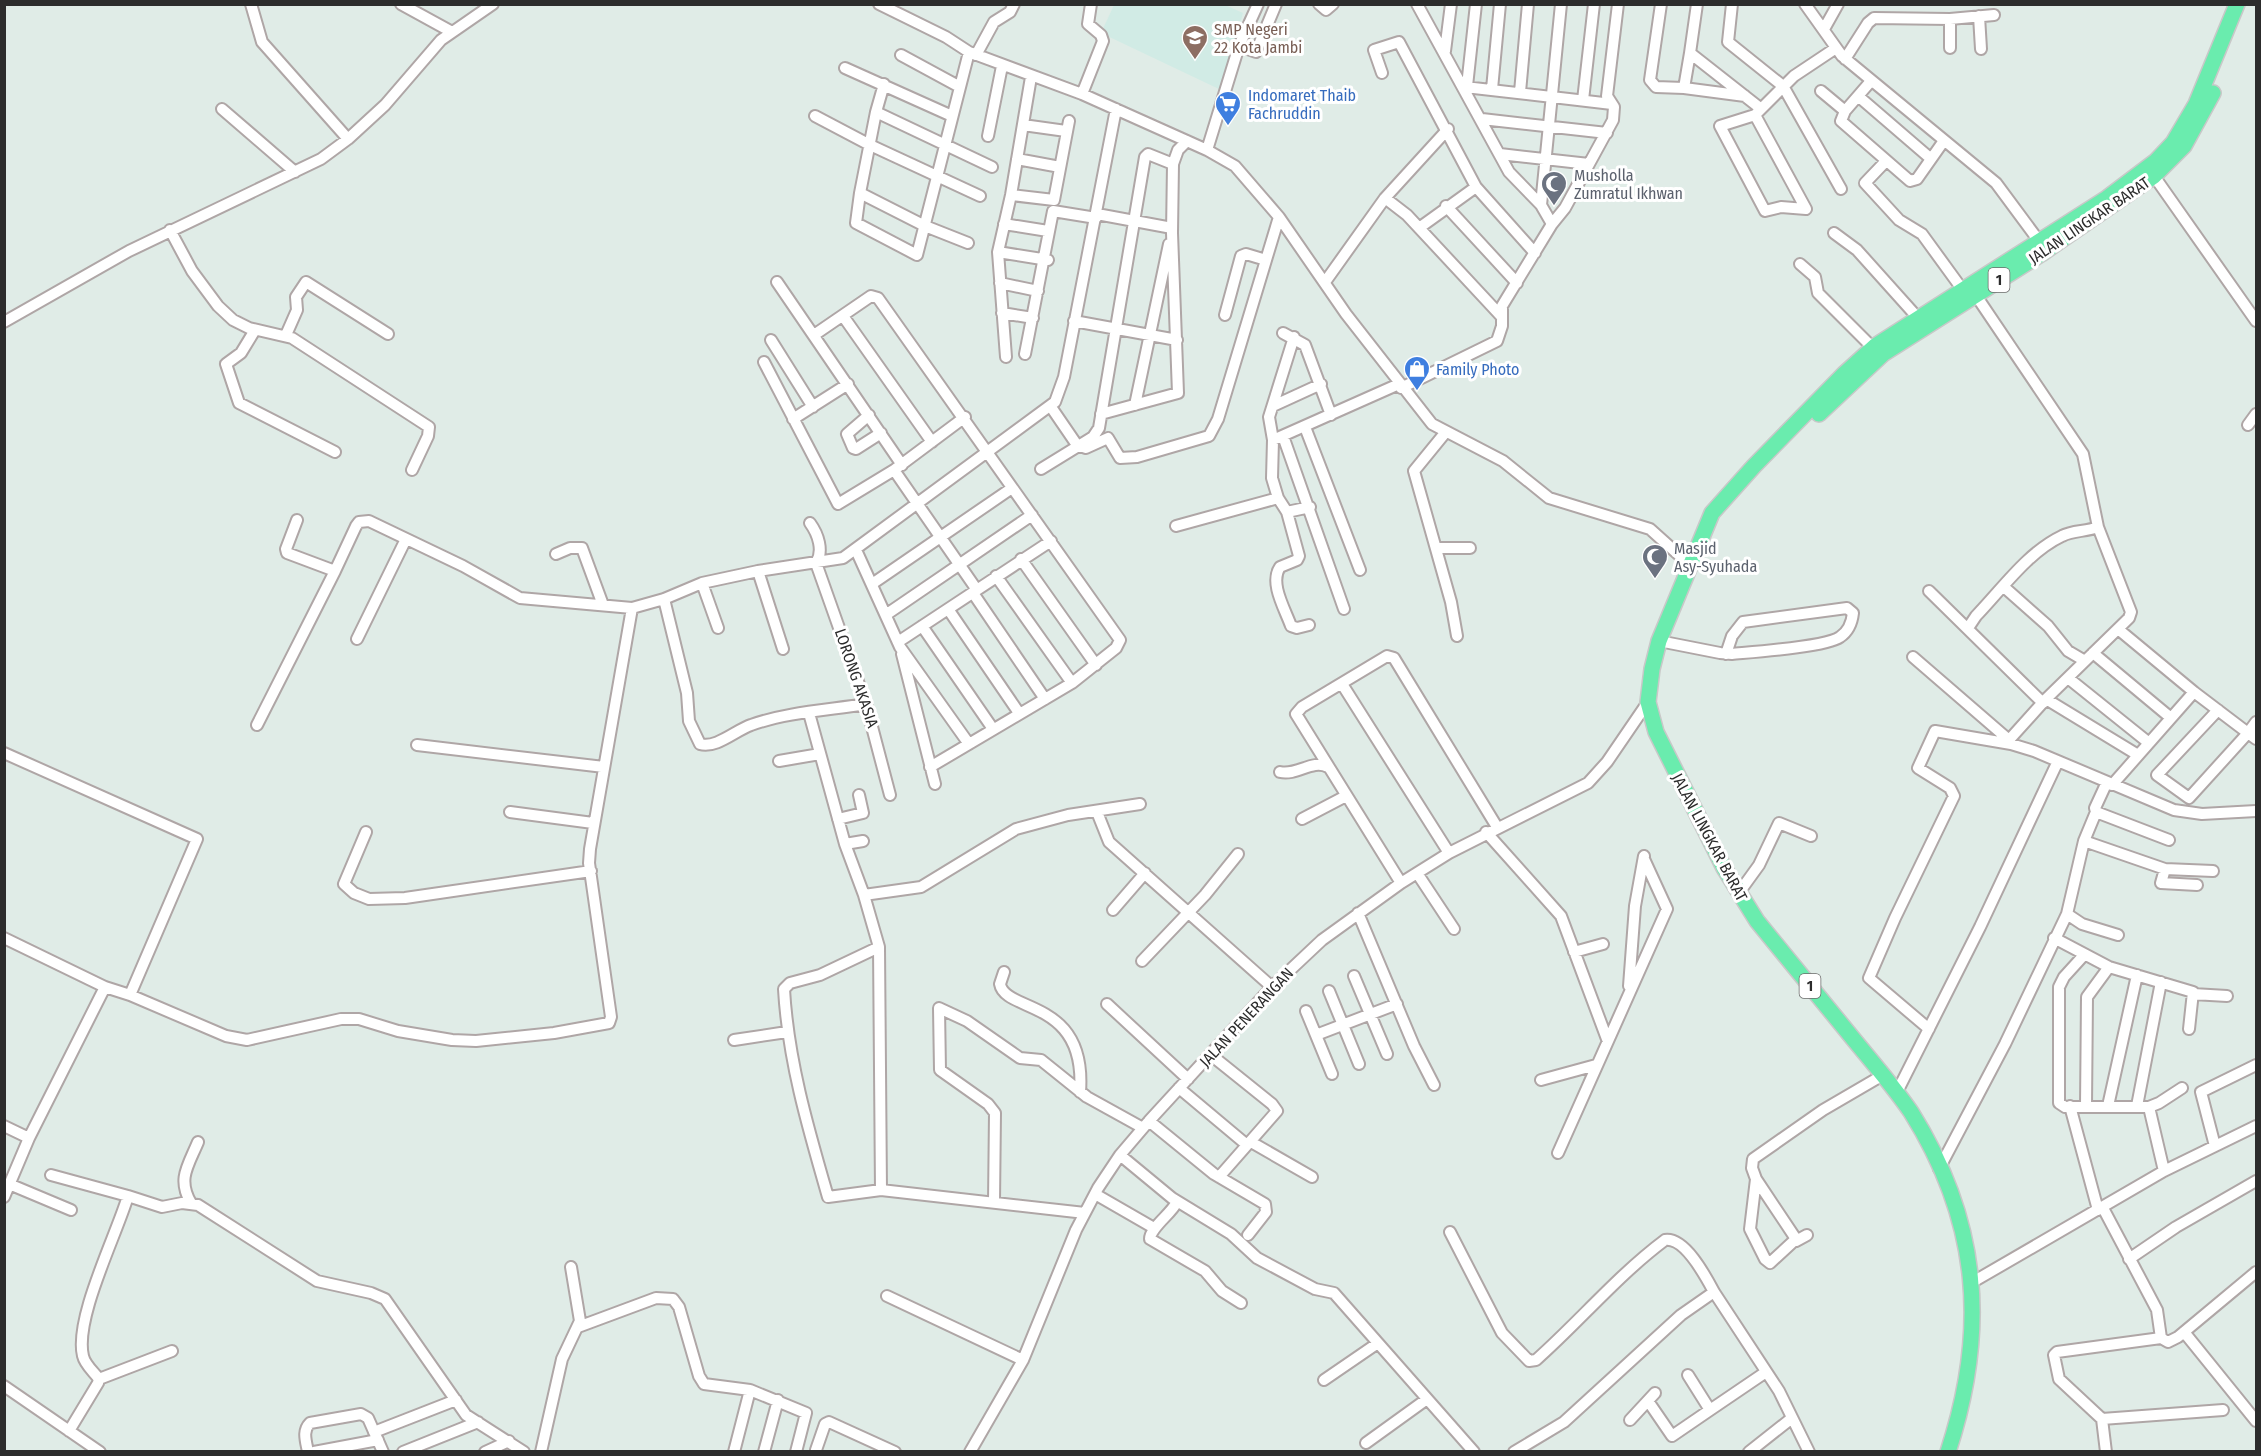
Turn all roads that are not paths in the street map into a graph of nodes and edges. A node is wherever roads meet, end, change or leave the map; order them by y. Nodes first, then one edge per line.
1 (251, 4) edge
2 (401, 4) edge
3 (493, 4) edge
4 (879, 4) edge
5 (1014, 4) edge
6 (1091, 4) edge
7 (1258, 4) edge
8 (1276, 4) edge
9 (1319, 4) edge
10 (1333, 4) edge
11 (1417, 4) edge
12 (1451, 4) edge
13 (1476, 4) edge
14 (1500, 4) edge
15 (1528, 4) edge
16 (1562, 4) edge
17 (1594, 4) edge
18 (1618, 4) edge
19 (1661, 4) edge
20 (1697, 4) edge
21 (1732, 4) edge
22 (1805, 4) edge
23 (1838, 4) edge
24 (2237, 4) edge
25 (2247, 4) edge
26 (901, 9) edge
27 (1424, 10) edge
28 (1994, 15) dead end
29 (1979, 16) junction
30 (1950, 20) junction
31 (1824, 29) junction
32 (452, 32) junction
33 (1239, 46) junction
34 (1836, 48) junction
35 (1950, 48) dead end
36 (1981, 49) dead end
37 (1445, 51) junction
38 (1690, 53) junction
39 (973, 54) junction
40 (901, 55) dead end
41 (1845, 59) junction
42 (1002, 66) junction
43 (845, 68) dead end
44 (1382, 73) dead end
45 (1031, 77) junction
46 (1871, 81) junction
47 (884, 84) junction
48 (1783, 86) junction
49 (960, 87) junction
50 (1466, 87) junction
51 (1684, 88) junction
52 (1492, 89) junction
53 (1821, 91) dead end
54 (1520, 92) junction
55 (1082, 94) junction
56 (1552, 96) junction
57 (1745, 96) junction
58 (1858, 96) junction
59 (1584, 100) junction
60 (1612, 104) junction
61 (222, 109) dead end
62 (1116, 109) junction
63 (1845, 111) junction
64 (876, 112) junction
65 (1758, 112) junction
66 (815, 116) dead end
67 (952, 116) junction
68 (1482, 119) junction
69 (1023, 124) junction
70 (1549, 127) junction
71 (1448, 129) junction
72 (1607, 133) junction
73 (988, 136) dead end
74 (348, 140) junction
75 (1187, 141) junction
76 (1943, 142) junction
77 (870, 145) junction
78 (946, 147) junction
79 (1207, 150) junction
80 (1500, 154) junction
81 (1545, 158) junction
82 (1930, 158) junction
83 (1017, 159) junction
84 (1886, 161) junction
85 (1173, 164) junction
86 (1589, 164) junction
87 (992, 167) dead end
88 (1060, 167) junction
89 (295, 172) junction
90 (2154, 176) junction
91 (938, 177) junction
92 (1476, 187) junction
93 (1841, 189) dead end
94 (860, 193) junction
95 (1011, 195) junction
96 (980, 196) dead end
97 (1385, 198) junction
98 (1541, 205) junction
99 (1446, 206) junction
100 (1096, 216) junction
101 (1278, 217) junction
102 (1133, 221) junction
103 (1004, 224) junction
104 (1552, 224) junction
105 (925, 226) junction
106 (1419, 228) junction
107 (170, 230) junction
108 (1172, 230) junction
109 (1048, 231) junction
110 (1834, 233) dead end
111 (2040, 241) junction
112 (968, 243) dead end
113 (998, 252) junction
114 (1535, 253) junction
115 (1045, 260) junction
116 (1266, 260) junction
117 (2018, 261) junction
118 (1800, 264) dead end
119 (777, 282) dead end
120 (1325, 282) junction
121 (1517, 283) junction
122 (1000, 284) junction
123 (1038, 291) junction
124 (1969, 292) junction
125 (1002, 313) junction
126 (1225, 315) dead end
127 (843, 316) junction
128 (1501, 316) junction
129 (1033, 318) junction
130 (1918, 318) junction
131 (1074, 321) junction
132 (2256, 321) edge
133 (4, 322) edge
134 (255, 330) junction
135 (1115, 330) junction
136 (1283, 333) dead end
137 (388, 334) dead end
138 (286, 335) junction
139 (814, 335) junction
140 (1149, 335) junction
141 (1294, 337) junction
142 (771, 340) dead end
143 (1177, 340) junction
144 (1873, 348) junction
145 (1025, 354) dead end
146 (1006, 357) dead end
147 (764, 362) dead end
148 (848, 384) junction
149 (1321, 384) junction
150 (1400, 386) junction
151 (1135, 405) junction
152 (1273, 406) junction
153 (813, 407) junction
154 (1051, 407) junction
155 (1101, 414) junction
156 (2256, 414) edge
157 (869, 415) junction
158 (1331, 415) junction
159 (965, 417) junction
160 (793, 419) junction
161 (2248, 425) dead end
162 (1305, 427) junction
163 (881, 433) junction
164 (1445, 433) junction
165 (1278, 438) junction
166 (933, 442) junction
167 (1077, 445) junction
168 (986, 451) junction
169 (335, 452) dead end
170 (898, 468) junction
171 (1041, 469) dead end
172 (412, 470) dead end
173 (1012, 488) junction
174 (1278, 498) junction
175 (918, 505) junction
176 (1310, 507) junction
177 (1287, 512) junction
178 (1032, 515) junction
179 (297, 520) dead end
180 (810, 523) dead end
181 (1176, 526) dead end
182 (1706, 526) junction
183 (2098, 527) junction
184 (406, 539) junction
185 (940, 539) junction
186 (1051, 541) junction
187 (1436, 548) junction
188 (1470, 549) dead end
189 (856, 550) junction
190 (556, 554) dead end
191 (1021, 560) junction
192 (816, 564) junction
193 (958, 564) junction
194 (1689, 564) junction
195 (1360, 570) dead end
196 (758, 571) junction
197 (335, 572) junction
198 (996, 576) junction
199 (702, 583) junction
200 (872, 584) junction
201 (2004, 587) junction
202 (975, 591) junction
203 (1929, 591) dead end
204 (664, 599) junction
205 (603, 605) junction
206 (632, 608) junction
207 (948, 609) junction
208 (1344, 609) dead end
209 (887, 614) junction
210 (1309, 625) dead end
211 (922, 626) junction
212 (718, 628) dead end
213 (1968, 628) junction
214 (2118, 629) junction
215 (1457, 636) dead end
216 (357, 639) dead end
217 (1659, 641) junction
218 (899, 644) junction
219 (783, 649) dead end
220 (1726, 654) junction
221 (1913, 657) dead end
222 (2089, 657) junction
223 (1096, 665) junction
224 (2068, 678) junction
225 (1072, 683) junction
226 (1342, 684) junction
227 (2194, 692) junction
228 (1045, 699) junction
229 (2044, 701) junction
230 (1648, 702) junction
231 (866, 704) junction
232 (2218, 710) junction
233 (809, 713) junction
234 (1019, 713) junction
235 (2171, 718) junction
236 (2122, 721) junction
237 (2256, 722) edge
238 (257, 725) dead end
239 (993, 729) junction
240 (2107, 736) junction
241 (2252, 736) edge
242 (2010, 742) junction
243 (2149, 743) junction
244 (969, 744) junction
245 (417, 745) dead end
246 (4, 753) edge
247 (820, 754) junction
248 (2138, 755) junction
249 (779, 761) dead end
250 (2058, 761) junction
251 (604, 767) junction
252 (930, 767) junction
253 (1328, 767) junction
254 (1280, 772) dead end
255 (935, 784) dead end
256 (2110, 784) junction
257 (859, 795) dead end
258 (890, 795) dead end
259 (1346, 796) junction
260 (1140, 804) dead end
261 (2256, 811) edge
262 (510, 812) dead end
263 (1097, 812) junction
264 (2096, 812) junction
265 (838, 819) junction
266 (1302, 819) dead end
267 (593, 823) junction
268 (1497, 826) junction
269 (366, 832) dead end
270 (1486, 832) junction
271 (1811, 836) dead end
272 (2169, 840) dead end
273 (863, 841) dead end
274 (2084, 841) junction
275 (845, 844) junction
276 (1449, 853) junction
277 (1238, 854) dead end
278 (2165, 869) junction
279 (2213, 870) dead end
280 (591, 872) junction
281 (1145, 873) junction
282 (1417, 873) junction
283 (1401, 883) junction
284 (2197, 885) dead end
285 (1738, 894) junction
286 (864, 895) junction
287 (1113, 910) dead end
288 (1189, 911) junction
289 (1358, 913) junction
290 (2067, 914) junction
291 (1454, 929) dead end
292 (2118, 935) dead end
293 (4, 938) edge
294 (2054, 938) junction
295 (1603, 944) dead end
296 (879, 947) junction
297 (1574, 952) junction
298 (2084, 955) junction
299 (1142, 961) dead end
300 (2109, 967) junction
301 (1004, 972) dead end
302 (2137, 975) junction
303 (1354, 976) dead end
304 (2161, 982) junction
305 (105, 987) junction
306 (1272, 987) junction
307 (1629, 990) junction
308 (1329, 991) dead end
309 (2193, 994) junction
310 (130, 995) junction
311 (2227, 996) dead end
312 (1107, 1004) dead end
313 (1397, 1004) junction
314 (1306, 1011) dead end
315 (1370, 1015) junction
316 (1343, 1026) junction
317 (1929, 1029) junction
318 (2189, 1029) dead end
319 (788, 1032) junction
320 (1316, 1035) junction
321 (1607, 1039) junction
322 (734, 1040) dead end
323 (1388, 1054) dead end
324 (1211, 1055) junction
325 (1359, 1064) dead end
326 (1596, 1065) junction
327 (2256, 1065) edge
328 (1332, 1074) dead end
329 (1882, 1075) junction
330 (1188, 1079) junction
331 (1541, 1080) dead end
332 (1434, 1085) dead end
333 (1179, 1088) junction
334 (2182, 1088) dead end
335 (1080, 1092) junction
336 (1897, 1092) junction
337 (2070, 1106) junction
338 (2086, 1106) junction
339 (2108, 1106) junction
340 (2136, 1106) junction
341 (2149, 1107) junction
342 (1146, 1124) junction
343 (2256, 1125) edge
344 (4, 1126) edge
345 (29, 1138) junction
346 (198, 1142) dead end
347 (1249, 1144) junction
348 (2215, 1146) junction
349 (1558, 1153) dead end
350 (1120, 1155) junction
351 (1940, 1169) junction
352 (2164, 1171) junction
353 (51, 1175) dead end
354 (1219, 1177) junction
355 (1312, 1177) dead end
356 (1756, 1179) junction
357 (2256, 1180) edge
358 (9, 1184) junction
359 (881, 1190) junction
360 (1095, 1194) junction
361 (128, 1196) junction
362 (4, 1197) edge
363 (994, 1202) junction
364 (1178, 1202) junction
365 (191, 1203) junction
366 (2101, 1209) junction
367 (71, 1210) dead end
368 (1085, 1213) junction
369 (1154, 1228) junction
370 (1450, 1232) dead end
371 (1248, 1234) dead end
372 (1807, 1235) dead end
373 (1796, 1241) junction
374 (2129, 1259) junction
375 (571, 1267) dead end
376 (2256, 1272) edge
377 (1971, 1283) junction
378 (1714, 1292) junction
379 (886, 1296) dead end
380 (1241, 1303) dead end
381 (578, 1327) junction
382 (2184, 1332) junction
383 (2161, 1338) junction
384 (1378, 1343) junction
385 (172, 1351) dead end
386 (1023, 1360) junction
387 (1766, 1372) junction
388 (1688, 1375) dead end
389 (99, 1379) junction
390 (1324, 1380) dead end
391 (4, 1386) edge
392 (750, 1390) junction
393 (1427, 1399) junction
394 (456, 1400) junction
395 (778, 1400) junction
396 (1710, 1410) junction
397 (2223, 1410) dead end
398 (1792, 1418) junction
399 (2102, 1419) junction
400 (1630, 1420) dead end
401 (2256, 1421) edge
402 (478, 1422) junction
403 (69, 1431) junction
404 (376, 1436) junction
405 (509, 1441) junction
406 (1366, 1443) dead end
407 (797, 1447) edge
408 (818, 1451) edge
409 (100, 1452) edge
410 (309, 1452) edge
411 (314, 1452) edge
412 (383, 1452) edge
413 (403, 1452) edge
414 (485, 1452) edge
415 (524, 1452) edge
416 (541, 1452) edge
417 (734, 1452) edge
418 (764, 1452) edge
419 (895, 1452) edge
420 (970, 1452) edge
421 (1474, 1452) edge
422 (1514, 1452) edge
423 (1749, 1452) edge
424 (1809, 1452) edge
425 (1948, 1452) edge
426 (2106, 1452) edge

1 - 74 street
2 - 32 street
3 - 32 street
4 - 26 street
5 - 39 street
6 - 55 street
7 - 33 street
8 - 33 street
9 - 10 street
11 - 27 street
12 - 37 street
13 - 50 street
14 - 52 street
15 - 54 street
16 - 56 street
17 - 59 street
18 - 60 street
19 - 51 street
20 - 38 street
21 - 48 street
22 - 31 street
23 - 31 street
24 - 111 highway, JALAN LINGKAR BARAT / 1
25 - 90 highway, JALAN LINGKAR BARAT / 1
26 - 39 street
27 - 37 street
28 - 29 street
29 - 30 street
29 - 36 street
30 - 35 street
30 - 41 street
31 - 34 street
32 - 74 street
33 - 79 street
34 - 41 street
34 - 48 street
37 - 50 street
38 - 51 street
38 - 57 street
39 - 42 street
39 - 49 street
40 - 49 street
41 - 46 street
42 - 45 street
42 - 73 street
43 - 47 street
44 - 71 street
45 - 55 street
45 - 69 street
46 - 58 street
46 - 76 street
47 - 64 street
47 - 67 street
48 - 65 street
48 - 93 street
49 - 67 street
50 - 52 street
50 - 68 street
51 - 57 street
52 - 54 street
53 - 63 street
54 - 56 street
55 - 62 street
56 - 59 street
56 - 70 street
57 - 65 street
58 - 63 street
58 - 82 street
59 - 60 street
60 - 72 street
61 - 89 street
62 - 75 street
62 - 100 street
63 - 84 street
64 - 77 street
64 - 78 street
65 - 65 street
66 - 77 street
67 - 78 street
68 - 70 street
68 - 80 street
69 - 83 street
69 - 88 street
70 - 72 street
70 - 81 street
71 - 92 street
71 - 97 street
72 - 86 street
74 - 89 street
75 - 79 street
75 - 85 street
76 - 82 street
76 - 111 street
77 - 91 street
77 - 94 street
78 - 87 street
78 - 91 street
79 - 101 street
80 - 81 street
80 - 98 street
81 - 86 street
81 - 98 street
82 - 84 street
83 - 88 street
83 - 95 street
84 - 124 street
85 - 102 street
85 - 108 street
86 - 104 street
88 - 95 street
89 - 107 street
90 - 117 highway, JALAN LINGKAR BARAT / 1
90 - 132 street
91 - 96 street
91 - 105 street
92 - 99 street
92 - 114 street
94 - 105 street
94 - 105 street
95 - 103 street
97 - 106 street
97 - 120 street
98 - 104 street
99 - 106 street
99 - 121 street
100 - 102 street
100 - 109 street
100 - 131 street
101 - 116 street
101 - 120 street
102 - 108 street
102 - 135 street
103 - 109 street
103 - 113 street
104 - 114 street
105 - 112 street
106 - 128 street
107 - 133 street
107 - 134 street
108 - 140 street
108 - 143 street
109 - 115 street
110 - 130 street
111 - 117 highway, JALAN LINGKAR BARAT / 1
113 - 115 street
113 - 122 street
114 - 121 street
115 - 123 street
116 - 126 street
116 - 167 street
117 - 124 highway, JALAN LINGKAR BARAT / 1
118 - 144 street
119 - 139 street
120 - 150 street
121 - 128 street
122 - 123 street
122 - 125 street
123 - 129 street
124 - 130 highway, JALAN LINGKAR BARAT / 1
124 - 182 highway, JALAN LINGKAR BARAT / 1
124 - 183 street
125 - 129 street
125 - 146 street
127 - 139 street
127 - 159 street
127 - 166 street
128 - 150 street
129 - 145 street
130 - 144 highway, JALAN LINGKAR BARAT / 1
131 - 135 street
131 - 154 street
134 - 138 street
134 - 169 street
135 - 140 street
135 - 155 street
136 - 141 street
137 - 138 street
138 - 172 street
139 - 148 street
140 - 143 street
140 - 151 street
141 - 149 street
141 - 152 street
142 - 153 street
143 - 151 street
144 - 182 highway, JALAN LINGKAR BARAT / 1
147 - 160 street
148 - 153 street
148 - 157 street
149 - 152 street
149 - 158 street
150 - 158 street
150 - 164 street
151 - 155 street
152 - 165 street
153 - 160 street
154 - 167 street
154 - 168 street
155 - 167 street
156 - 161 street
157 - 163 street
157 - 163 street
158 - 162 street
159 - 166 street
159 - 168 street
160 - 170 street
162 - 165 street
162 - 195 street
163 - 170 street
164 - 187 street
164 - 194 street
165 - 174 street
165 - 176 street
166 - 170 street
167 - 171 street
168 - 173 street
168 - 175 street
170 - 175 street
173 - 178 street
173 - 185 street
174 - 177 street
174 - 181 street
175 - 185 street
175 - 189 street
176 - 177 street
176 - 208 street
177 - 210 street
178 - 186 street
178 - 193 street
179 - 197 street
180 - 192 street
182 - 194 highway, JALAN LINGKAR BARAT / 1
183 - 201 street
183 - 214 street
184 - 197 street
184 - 205 street
184 - 216 street
185 - 193 street
185 - 200 street
186 - 191 street
186 - 223 street
187 - 188 street
187 - 215 street
189 - 192 street
189 - 200 street
190 - 205 street
191 - 198 street
191 - 223 street
192 - 196 street
192 - 231 street, LORONG AKASIA
193 - 202 street
193 - 209 street
194 - 217 highway, JALAN LINGKAR BARAT / 1
196 - 199 street
196 - 219 street
197 - 238 street
198 - 202 street
198 - 225 street
199 - 204 street
199 - 212 street
200 - 209 street
201 - 213 street
201 - 222 street
202 - 207 street
202 - 228 street
203 - 213 street
204 - 206 street
204 - 233 street
205 - 206 street
206 - 251 street
207 - 211 street
207 - 234 street
209 - 218 street
211 - 218 street
211 - 239 street
213 - 229 street
214 - 222 street
214 - 227 street
217 - 220 street
217 - 230 highway, JALAN LINGKAR BARAT / 1
218 - 244 street
218 - 252 street
220 - 220 street
221 - 242 street
222 - 224 street
222 - 235 street
223 - 225 street
224 - 229 street
224 - 236 street
225 - 228 street
226 - 253 street
226 - 268 street
226 - 276 street
227 - 232 street
227 - 235 street
228 - 234 street
229 - 240 street
229 - 242 street
230 - 268 street, JALAN PENERANGAN
230 - 285 highway, JALAN LINGKAR BARAT / 1
231 - 233 street
231 - 258 street, LORONG AKASIA
232 - 241 street
232 - 241 street
233 - 247 street
234 - 239 street
235 - 243 street
236 - 240 street
236 - 243 street
237 - 241 street
239 - 244 street
240 - 248 street
242 - 250 street
242 - 317 street
243 - 248 street
244 - 252 street
245 - 251 street
246 - 310 street
247 - 249 street
247 - 265 street
248 - 256 street
250 - 256 street
250 - 317 street
251 - 267 street
252 - 255 street
253 - 254 street
253 - 259 street
256 - 261 street
256 - 264 street
257 - 265 street
259 - 266 street
259 - 283 street
260 - 263 street
262 - 267 street
263 - 281 street
263 - 286 street
264 - 272 street
264 - 274 street
265 - 275 street
267 - 280 street
268 - 270 street, JALAN PENERANGAN
269 - 280 street
270 - 276 street, JALAN PENERANGAN
270 - 297 street
271 - 285 street
273 - 275 street
274 - 278 street
274 - 290 street
275 - 286 street
276 - 282 street, JALAN PENERANGAN
277 - 288 street
278 - 279 street
278 - 284 street
280 - 310 street
281 - 287 street
281 - 288 street
282 - 283 street, JALAN PENERANGAN
282 - 291 street
283 - 289 street, JALAN PENERANGAN
285 - 329 highway, JALAN LINGKAR BARAT / 1
286 - 296 street
288 - 299 street
288 - 306 street
289 - 306 street, JALAN PENERANGAN
289 - 313 street
290 - 292 street
290 - 294 street
293 - 305 street
294 - 298 street
294 - 351 street
295 - 297 street
296 - 319 street
296 - 359 street
297 - 321 street
298 - 300 street
298 - 337 street
300 - 302 street
300 - 338 street
301 - 335 street
302 - 304 street
302 - 339 street
303 - 315 street
304 - 309 street
304 - 340 street
305 - 310 street
305 - 345 street
306 - 324 street, JALAN PENERANGAN
307 - 307 street
307 - 321 street
308 - 316 street
309 - 311 street
309 - 318 street
312 - 330 street
313 - 315 street
313 - 332 street
314 - 320 street
315 - 316 street
315 - 323 street
316 - 320 street
316 - 325 street
317 - 336 street
319 - 322 street
319 - 359 street
320 - 328 street
321 - 326 street
324 - 330 street, JALAN PENERANGAN
324 - 347 street
326 - 331 street
326 - 349 street
327 - 348 street
329 - 336 highway, JALAN LINGKAR BARAT / 1
329 - 356 street
330 - 333 street, JALAN PENERANGAN
333 - 342 street, JALAN PENERANGAN
333 - 347 street
334 - 341 street
335 - 342 street
335 - 363 street
336 - 351 highway, JALAN LINGKAR BARAT / 1
337 - 338 street
337 - 366 street
338 - 339 street
339 - 340 street
340 - 341 street
341 - 352 street
342 - 350 street, JALAN PENERANGAN
342 - 354 street
343 - 348 street
344 - 345 street
345 - 358 street
346 - 365 street
347 - 354 street
347 - 355 street
348 - 352 street
350 - 360 street, JALAN PENERANGAN
350 - 364 street
351 - 377 highway, JALAN LINGKAR BARAT / 1
352 - 366 street
353 - 361 street
354 - 371 street
356 - 373 street
356 - 373 street
357 - 374 street
358 - 362 street
358 - 367 street
359 - 363 street
360 - 368 street, JALAN PENERANGAN
360 - 369 street
361 - 365 street
361 - 389 street
363 - 368 street
364 - 369 street
364 - 384 street
365 - 394 street
366 - 374 street
366 - 377 street
368 - 386 street, JALAN PENERANGAN
369 - 380 street
370 - 378 street
372 - 373 street
374 - 383 street
375 - 381 street
376 - 382 street
377 - 425 highway, JALAN LINGKAR BARAT / 1
378 - 387 street
378 - 422 street
379 - 386 street
381 - 392 street
381 - 416 street
382 - 383 street
382 - 401 street
383 - 399 street
384 - 390 street
384 - 393 street
385 - 389 street
386 - 420 street, JALAN PENERANGAN
387 - 396 street
387 - 398 street
388 - 396 street
389 - 403 street
391 - 403 street
392 - 395 street
392 - 417 street
393 - 406 street
393 - 421 street
394 - 402 street
394 - 404 street
395 - 407 street
395 - 418 street
396 - 400 street
397 - 399 street
398 - 423 street
398 - 424 street
399 - 426 street
402 - 405 street
402 - 413 street
403 - 409 street
404 - 410 street
404 - 411 street
404 - 412 street
405 - 414 street
405 - 415 street
407 - 408 street
408 - 419 street

